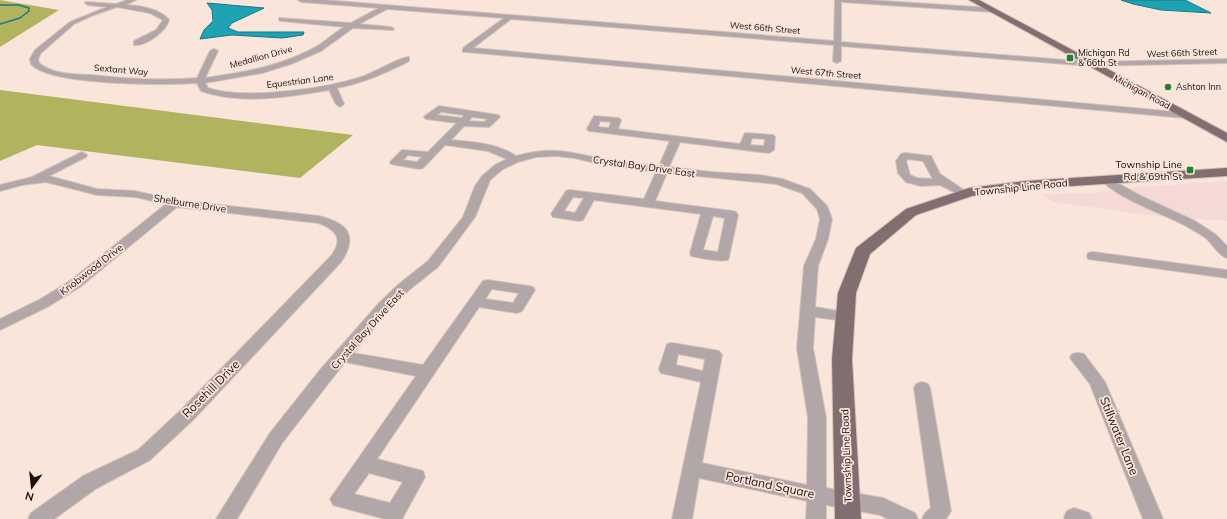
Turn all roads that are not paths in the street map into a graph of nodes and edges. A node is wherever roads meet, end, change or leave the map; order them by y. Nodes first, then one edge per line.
1 (133, 0) edge
2 (301, 0) edge
3 (839, 0) edge
4 (973, 0) edge
5 (316, 1) edge
6 (88, 3) dead end
7 (114, 6) junction
8 (386, 7) junction
9 (992, 10) junction
10 (510, 17) junction
11 (280, 19) dead end
12 (352, 25) junction
13 (391, 29) dead end
14 (137, 43) dead end
15 (838, 43) junction
16 (214, 51) dead end
17 (406, 59) dead end
18 (837, 61) dead end
19 (1227, 61) edge
20 (1090, 64) junction
21 (200, 80) junction
22 (332, 87) junction
23 (340, 104) dead end
24 (1184, 115) junction
25 (466, 119) dead end
26 (612, 132) dead end
27 (1227, 138) edge
28 (676, 139) junction
29 (443, 142) junction
30 (744, 147) dead end
31 (82, 155) dead end
32 (430, 155) junction
33 (514, 160) junction
34 (663, 169) junction
35 (1227, 172) edge
36 (34, 180) junction
37 (1107, 180) junction
38 (942, 181) dead end
39 (0, 188) edge
40 (964, 194) junction
41 (591, 195) dead end
42 (175, 203) junction
43 (648, 203) junction
44 (708, 211) dead end
45 (335, 227) joint
46 (1227, 254) edge
47 (1093, 256) dead end
48 (1227, 274) edge
49 (476, 302) dead end
50 (807, 311) junction
51 (845, 316) junction
52 (0, 325) edge
53 (341, 356) junction
54 (1078, 358) dead end
55 (428, 372) junction
56 (710, 378) dead end
57 (922, 388) dead end
58 (364, 464) dead end
59 (692, 469) junction
60 (816, 495) junction
61 (848, 500) junction
62 (38, 519) edge
63 (226, 519) edge
64 (682, 519) edge
65 (816, 519) edge
66 (848, 519) edge
67 (908, 519) edge
68 (932, 519) edge
69 (1075, 519) edge
70 (1082, 519) edge
71 (1152, 519) edge

1 - 7 street
2 - 5 street, West 66th Street
3 - 9 street
3 - 15 street
4 - 9 main road, Michigan Road
5 - 8 street, West 66th Street
6 - 7 street
7 - 14 street
7 - 21 street, Sextant Way
8 - 10 street, West 66th Street
8 - 12 street, Medallion Drive
9 - 20 main road, Michigan Road
10 - 15 street, West 66th Street
10 - 24 street, West 67th Street
11 - 12 street
12 - 13 street
12 - 21 street, Medallion Drive
15 - 18 street
15 - 20 street, West 66th Street
16 - 21 street
17 - 22 street, Equestrian Lane
19 - 20 street, West 66th Street
20 - 24 main road, Michigan Road
21 - 22 street, Equestrian Lane
22 - 23 street
24 - 27 main road, Michigan Road
25 - 29 street
26 - 28 street
28 - 30 street
28 - 34 street
29 - 32 street
29 - 33 street
31 - 36 street
32 - 32 street
33 - 34 street, Crystal Bay Drive East
33 - 53 street, Crystal Bay Drive East
34 - 43 street
34 - 50 street, Crystal Bay Drive East
35 - 37 main road, Township Line Road
36 - 39 street, Shelburne Drive
36 - 42 street, Shelburne Drive
37 - 40 main road, Township Line Road
37 - 46 street
38 - 40 street
40 - 51 main road, Township Line Road
41 - 43 street
42 - 45 street, Shelburne Drive
42 - 52 street, Knobwood Drive
43 - 44 street
45 - 62 street, Rosehill Drive
47 - 48 street
49 - 55 street
50 - 51 street
50 - 60 street
51 - 61 main road, Township Line Road
53 - 55 street
53 - 63 street, Crystal Bay Drive East
54 - 71 street, Stillwater Lane
55 - 58 street
56 - 59 street
57 - 68 street
59 - 60 street, Portland Square
59 - 64 street
60 - 61 street, Portland Square
60 - 65 street
61 - 66 main road, Township Line Road
61 - 67 street, Portland Square
69 - 70 street

